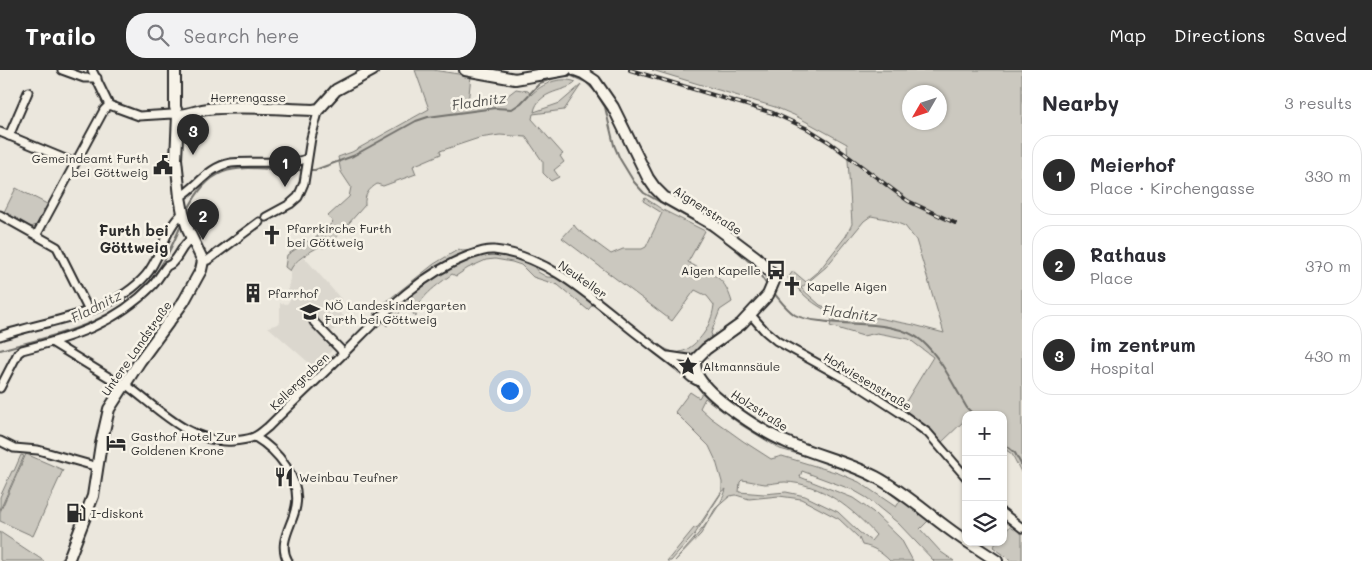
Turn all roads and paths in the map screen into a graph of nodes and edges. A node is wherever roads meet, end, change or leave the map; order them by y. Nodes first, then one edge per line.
1 (62, 70) edge
2 (92, 70) edge
3 (175, 70) edge
4 (373, 70) edge
5 (466, 70) edge
6 (566, 70) edge
7 (575, 70) edge
8 (97, 78) junction
9 (28, 92) dead end
10 (109, 105) junction
11 (320, 109) junction
12 (178, 115) junction
13 (0, 132) edge
14 (9, 136) junction
15 (307, 160) junction
16 (75, 163) junction
17 (180, 197) junction
18 (183, 213) junction
19 (0, 215) edge
20 (37, 234) junction
21 (191, 236) junction
22 (476, 253) joint
23 (203, 261) junction
24 (89, 311) junction
25 (750, 314) junction
26 (314, 322) dead end
27 (0, 336) edge
28 (53, 342) junction
29 (343, 354) junction
30 (663, 355) junction
31 (695, 360) junction
32 (701, 382) junction
33 (124, 385) junction
34 (0, 388) edge
35 (255, 437) junction
36 (0, 441) edge
37 (98, 467) junction
38 (962, 472) edge
39 (1007, 516) edge
40 (1022, 528) edge
41 (962, 538) edge
42 (973, 546) edge
43 (284, 560) edge
44 (68, 561) edge
45 (997, 561) edge

1 - 8 street
2 - 8 street
3 - 12 street
4 - 11 street
5 - 6 street
7 - 25 street, Aignerstraße
8 - 10 street
9 - 14 street
10 - 12 street
10 - 16 street
11 - 12 street, Herrengasse
11 - 15 street
12 - 17 street
13 - 14 street
14 - 16 street
15 - 17 street
15 - 23 street
16 - 20 street
17 - 18 street
18 - 21 street
18 - 24 street
19 - 20 street
20 - 24 street
21 - 23 street
21 - 28 street
22 - 29 street, Kellergraben
22 - 30 street, Neukeller
23 - 33 street, Untere Landstraße
24 - 27 street
25 - 31 street
25 - 38 street, Hofwiesenstraße
26 - 29 street
28 - 33 street, Kellergraben
28 - 34 street
29 - 35 street, Kellergraben
30 - 31 street, Neukeller
30 - 32 street, Neukeller
31 - 32 street
32 - 41 street, Holzstraße
33 - 35 street, Kellergraben
33 - 37 street, Untere Landstraße
35 - 43 street
36 - 37 street
37 - 44 street, Untere Landstraße
39 - 40 street
42 - 45 street, Holzstraße

